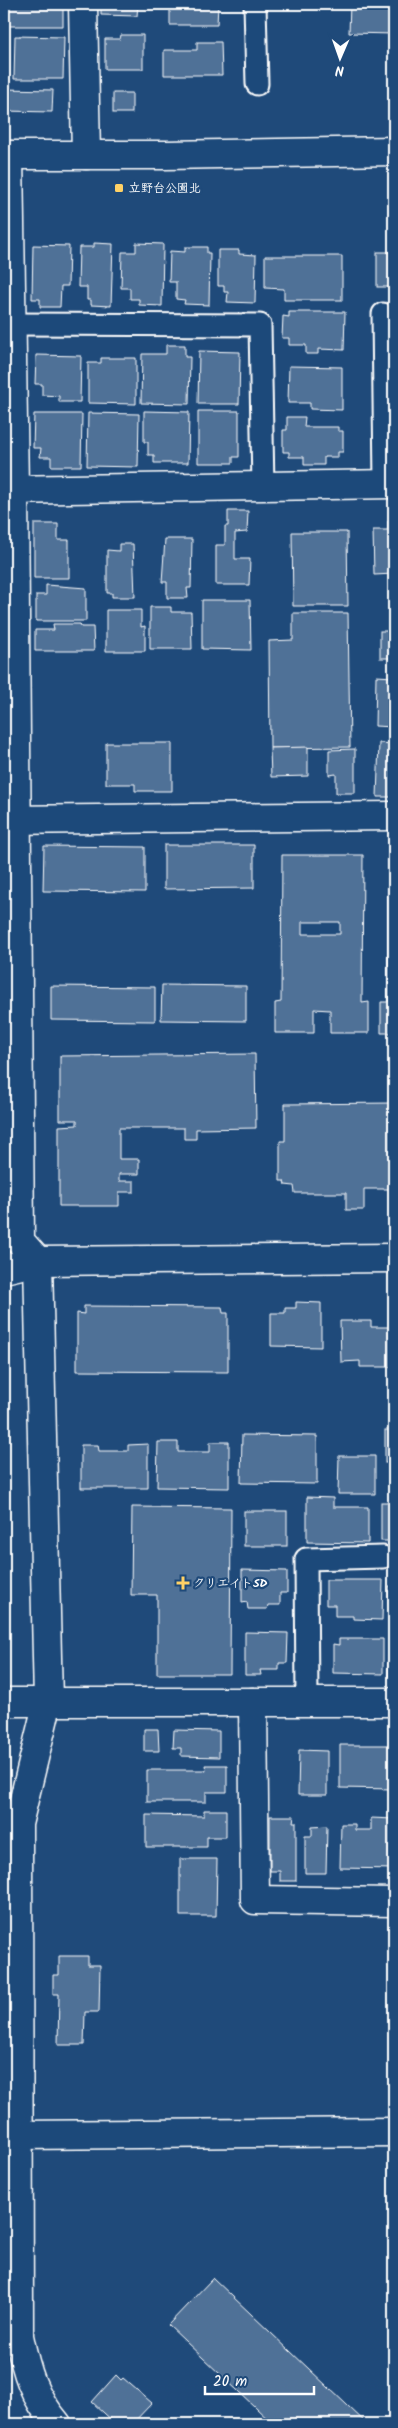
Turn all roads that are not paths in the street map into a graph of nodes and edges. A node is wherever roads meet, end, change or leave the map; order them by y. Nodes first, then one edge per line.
1 (83, 4) edge
2 (256, 4) edge
3 (257, 84) dead end
4 (394, 152) edge
5 (6, 155) edge
6 (86, 155) junction
7 (6, 208) edge
8 (382, 314) dead end
9 (11, 324) junction
10 (8, 386) edge
11 (390, 484) edge
12 (263, 487) junction
13 (9, 490) edge
14 (394, 816) edge
15 (10, 820) edge
16 (11, 980) edge
17 (394, 1258) edge
18 (38, 1261) junction
19 (4, 1268) edge
20 (383, 1557) dead end
21 (48, 1701) junction
22 (4, 1702) edge
23 (253, 1702) junction
24 (308, 1702) junction
25 (394, 1702) edge
26 (394, 1902) edge
27 (394, 2132) edge
28 (18, 2135) junction
29 (11, 2300) edge
30 (57, 2424) edge

1 - 6 street
2 - 3 lane
4 - 6 street
5 - 6 street
5 - 7 street
7 - 9 street
8 - 11 lane
9 - 10 street
9 - 12 lane
10 - 13 street
11 - 12 street
12 - 13 street
13 - 15 street
14 - 15 street
15 - 16 street
16 - 18 street
17 - 18 street
18 - 19 street
18 - 21 street
20 - 24 lane
21 - 22 street
21 - 23 street
21 - 28 street
23 - 24 street
23 - 26 street
24 - 25 street
27 - 28 street
28 - 29 street
29 - 30 street

